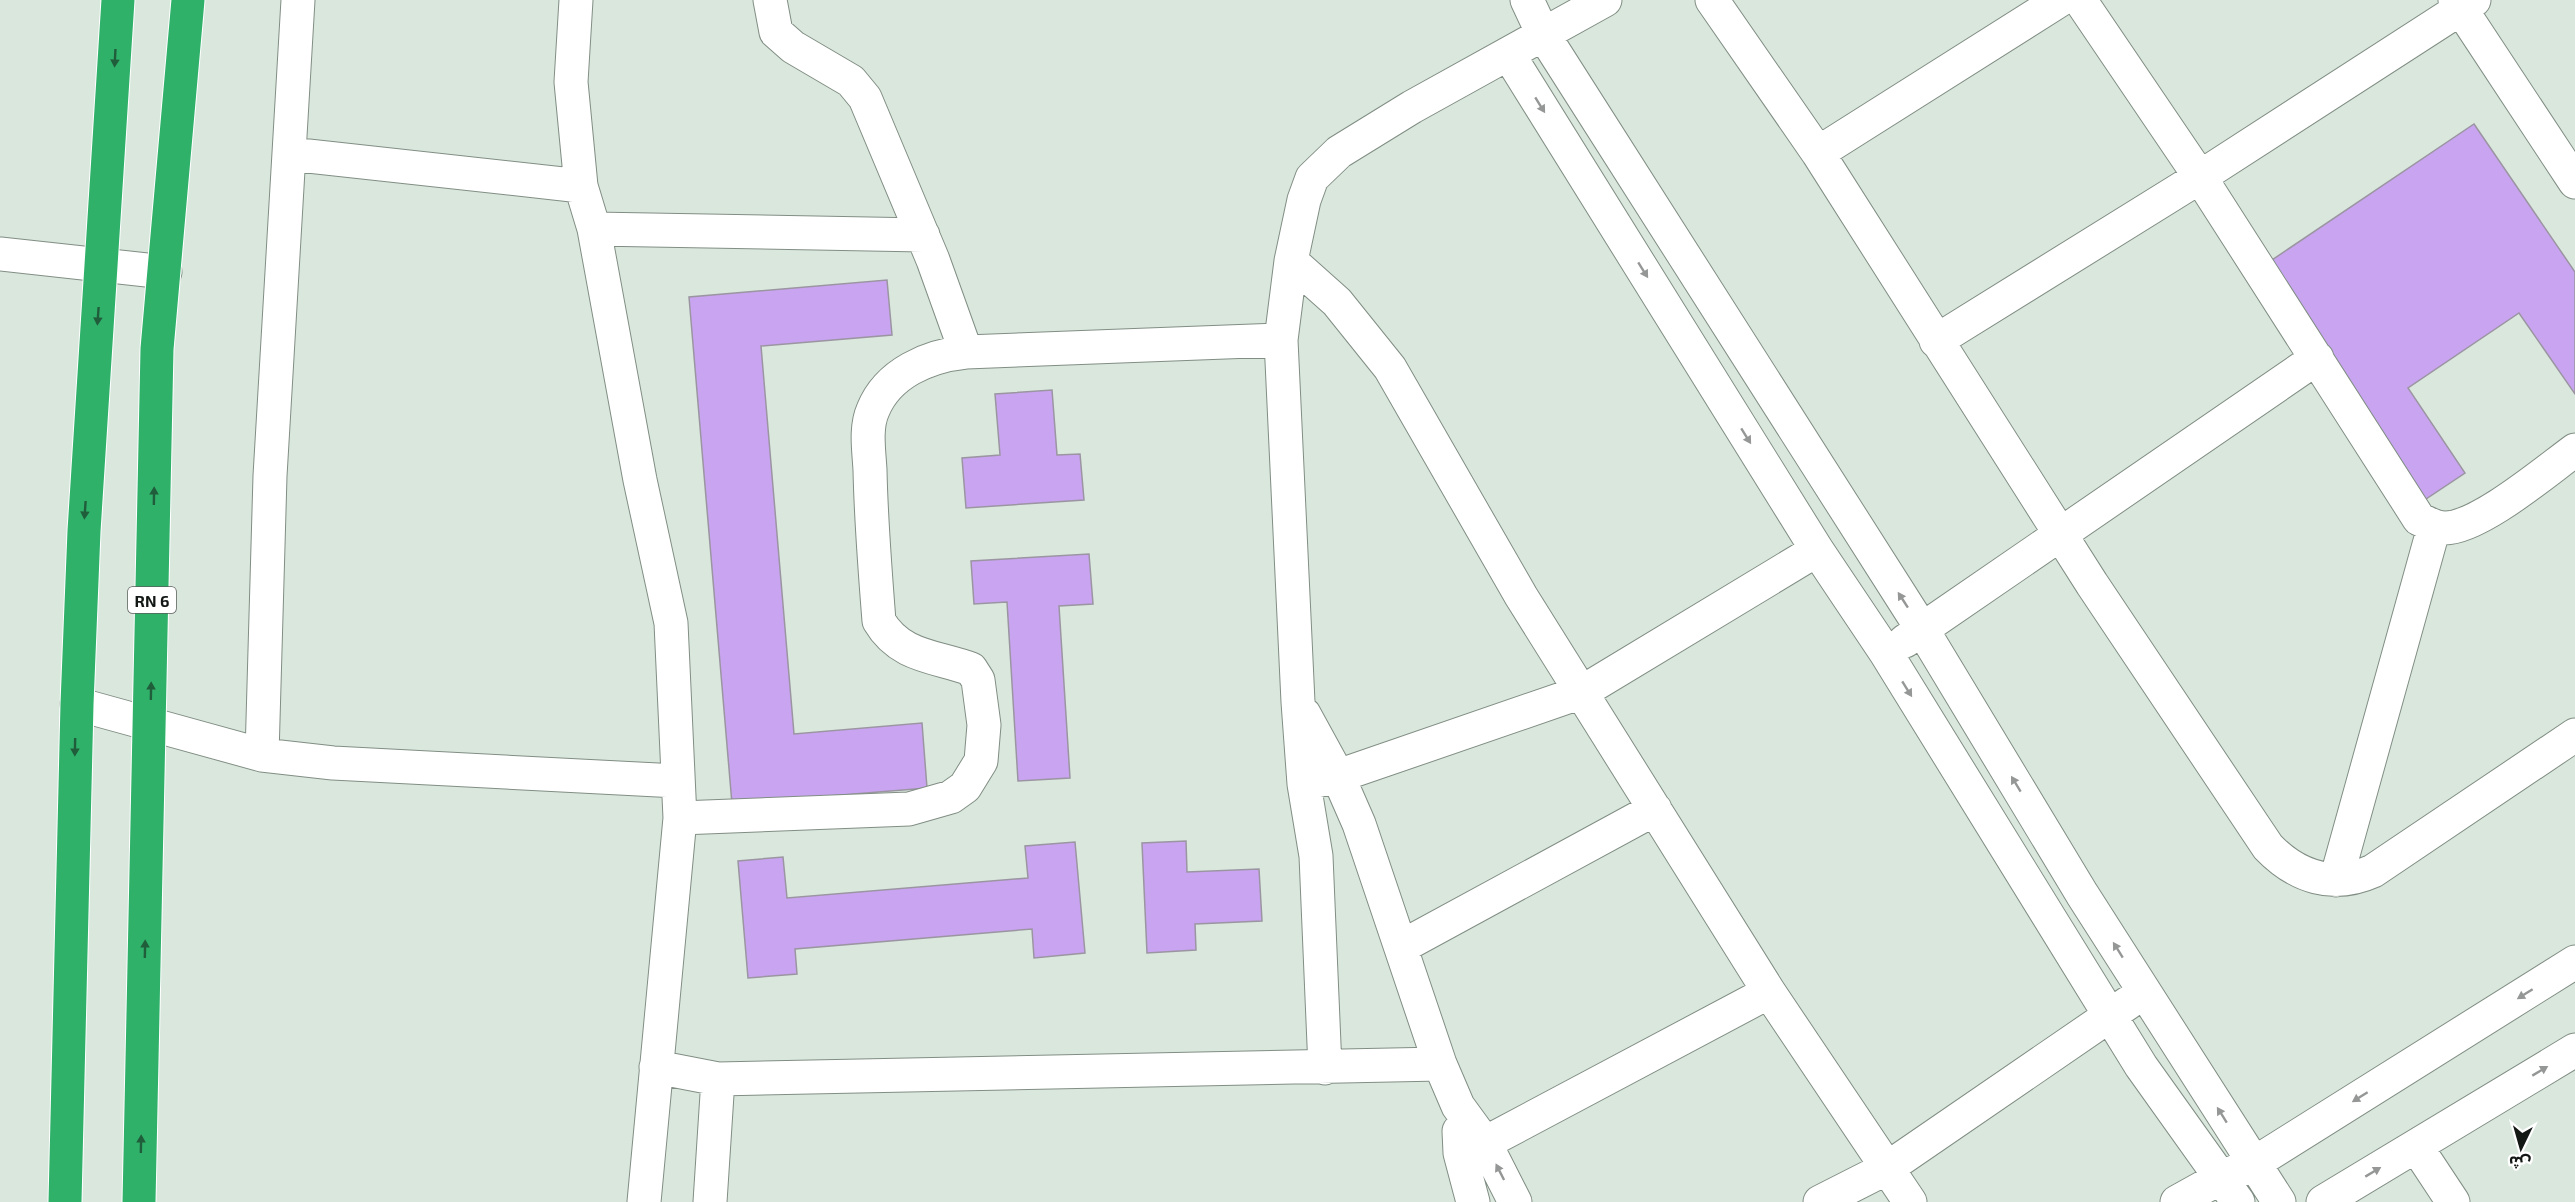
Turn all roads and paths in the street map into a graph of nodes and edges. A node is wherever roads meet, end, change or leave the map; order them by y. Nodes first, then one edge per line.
1 (118, 0) edge
2 (188, 0) edge
3 (298, 0) edge
4 (576, 0) edge
5 (770, 0) edge
6 (1527, 0) edge
7 (1605, 0) edge
8 (1712, 0) edge
9 (2060, 0) edge
10 (2080, 0) edge
11 (2463, 3) edge
12 (1543, 34) junction
13 (1509, 55) junction
14 (1818, 153) junction
15 (290, 154) junction
16 (2200, 177) junction
17 (2575, 182) edge
18 (581, 186) junction
19 (594, 229) junction
20 (922, 235) junction
21 (0, 254) edge
22 (1291, 261) junction
23 (102, 266) junction
24 (165, 272) junction
25 (1281, 340) junction
26 (1936, 341) junction
27 (966, 352) junction
28 (2317, 358) junction
29 (2575, 450) edge
30 (2433, 527) junction
31 (2061, 535) junction
32 (1817, 550) junction
33 (1922, 629) junction
34 (1886, 653) junction
35 (1582, 692) junction
36 (1298, 702) junction
37 (76, 704) junction
38 (150, 723) junction
39 (2575, 735) edge
40 (262, 755) junction
41 (1338, 776) junction
42 (677, 781) junction
43 (1304, 784) junction
44 (1655, 809) junction
45 (680, 818) junction
46 (2336, 880) junction
47 (1401, 947) junction
48 (2575, 962) edge
49 (2144, 991) junction
50 (1769, 992) junction
51 (2110, 1016) junction
52 (2575, 1050) edge
53 (1440, 1064) junction
54 (656, 1067) junction
55 (1325, 1068) junction
56 (718, 1079) junction
57 (2416, 1146) junction
58 (1473, 1148) junction
59 (2253, 1164) junction
60 (1889, 1167) junction
61 (2230, 1190) edge
62 (64, 1202) edge
63 (139, 1202) edge
64 (644, 1202) edge
65 (710, 1202) edge
66 (1473, 1202) edge
67 (1515, 1202) edge
68 (1820, 1202) edge
69 (1911, 1202) edge
70 (2177, 1202) edge
71 (2279, 1202) edge
72 (2323, 1202) edge
73 (2453, 1202) edge

1 -> 23 highway
2 - 24 highway, RN 6
3 - 15 street
4 - 18 street
5 - 20 street
6 - 12 street
7 - 12 street
8 - 14 street
9 - 14 street
10 - 16 street
11 - 16 street
11 - 17 street
12 - 13 street
33 -> 12 street
13 - 22 street
13 -> 32 street
14 - 26 street
15 - 18 street
15 - 40 street
16 - 26 street
16 - 28 street
18 - 19 street
19 - 20 street
19 - 42 street
20 - 27 street
21 - 23 street
22 - 25 street
22 - 35 street
23 - 24 street
23 -> 37 highway
38 -> 24 highway, RN 6
25 - 27 street
25 - 36 street
26 - 31 street
27 - 45 street
28 - 30 street
28 - 31 street
29 - 30 street
30 - 46 street
31 - 33 street
31 - 46 street
32 - 34 street
32 - 35 street
33 - 34 street
49 -> 33 street
34 -> 51 street
35 - 41 street
35 - 44 street
36 - 41 street
36 - 43 street
37 - 38 street
37 -> 62 highway
38 - 40 street
63 -> 38 highway, RN 6
39 - 46 street
40 - 42 street
41 - 43 street
41 - 47 street
42 - 45 street
43 - 55 street
44 - 47 street
44 - 50 street
45 - 54 street
47 - 53 street
48 -> 59 street
49 - 51 street
59 -> 49 street
50 - 58 street
50 - 60 street
51 - 60 street
51 - 61 street
57 -> 52 street
53 - 55 street
53 - 58 street
54 - 56 street
54 - 64 street
55 - 56 street
56 - 65 street
72 -> 57 street
57 - 73 street
58 - 66 street
67 -> 58 street
59 - 61 street
59 - 71 street
60 - 68 street
60 - 69 street
61 - 70 street

